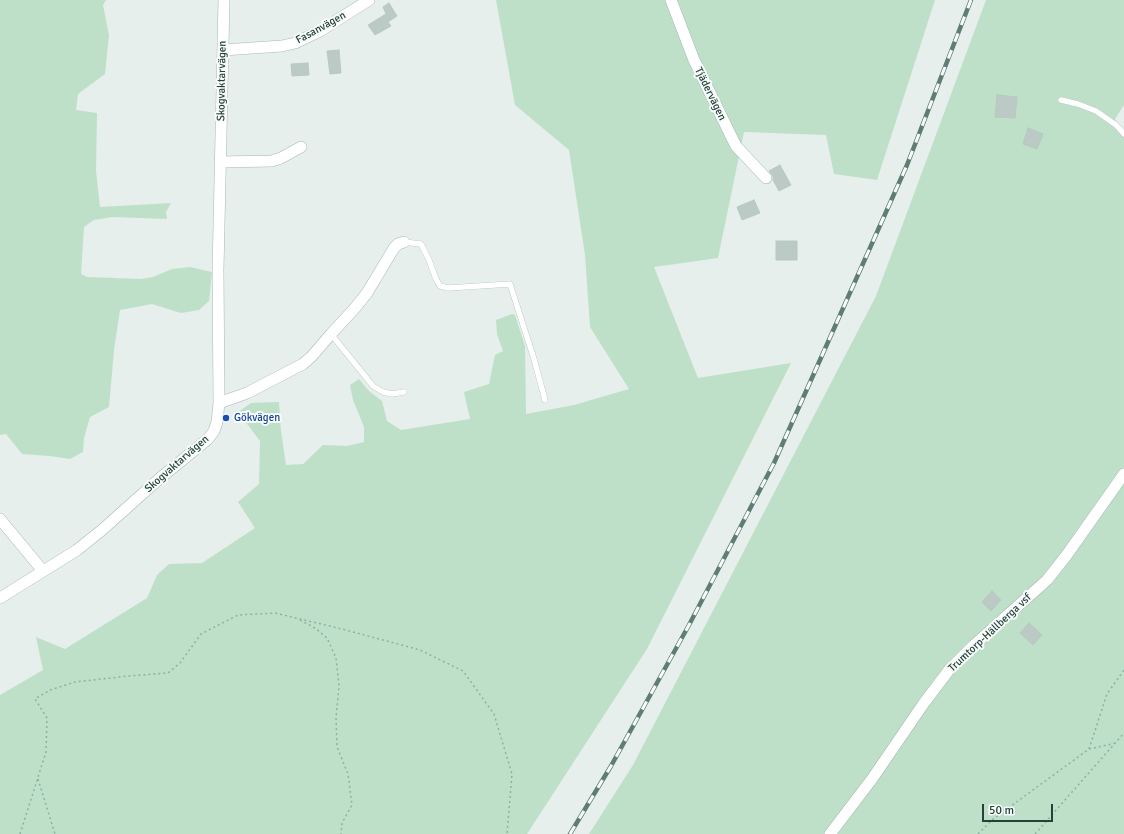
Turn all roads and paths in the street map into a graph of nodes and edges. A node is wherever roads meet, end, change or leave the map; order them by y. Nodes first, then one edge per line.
1 (224, 0) edge
2 (369, 0) edge
3 (671, 0) edge
4 (223, 50) junction
5 (1061, 100) dead end
6 (1124, 134) edge
7 (301, 147) dead end
8 (220, 162) junction
9 (766, 178) dead end
10 (404, 242) joint
11 (331, 334) junction
12 (404, 392) dead end
13 (545, 400) dead end
14 (219, 403) junction
15 (1124, 474) edge
16 (0, 519) edge
17 (43, 571) junction
18 (0, 598) edge
19 (297, 618) junction
20 (1124, 670) edge
21 (1124, 733) edge
22 (1116, 743) junction
23 (1089, 749) junction
24 (38, 779) junction
25 (20, 834) edge
26 (55, 834) edge
27 (341, 834) edge
28 (507, 834) edge
29 (830, 834) edge
30 (978, 834) edge
31 (1035, 834) edge

1 - 4 street, Skogvaktarvägen
2 - 4 street, Fasanvägen
3 - 9 street, Tjädervägen
4 - 8 street, Skogvaktarvägen
5 - 6 lane
7 - 8 street
8 - 14 street, Skogvaktarvägen
10 - 11 street
10 - 13 lane
11 - 12 lane
11 - 14 street
14 - 17 street, Skogvaktarvägen
15 - 29 street, Trumtorp-Hällberga vsf
16 - 17 street
17 - 18 street, Skogvaktarvägen
19 - 24 path
19 - 27 path
19 - 28 path
20 - 23 path
21 - 22 path
22 - 23 path
22 - 31 path
23 - 30 path
24 - 25 path
24 - 26 path

